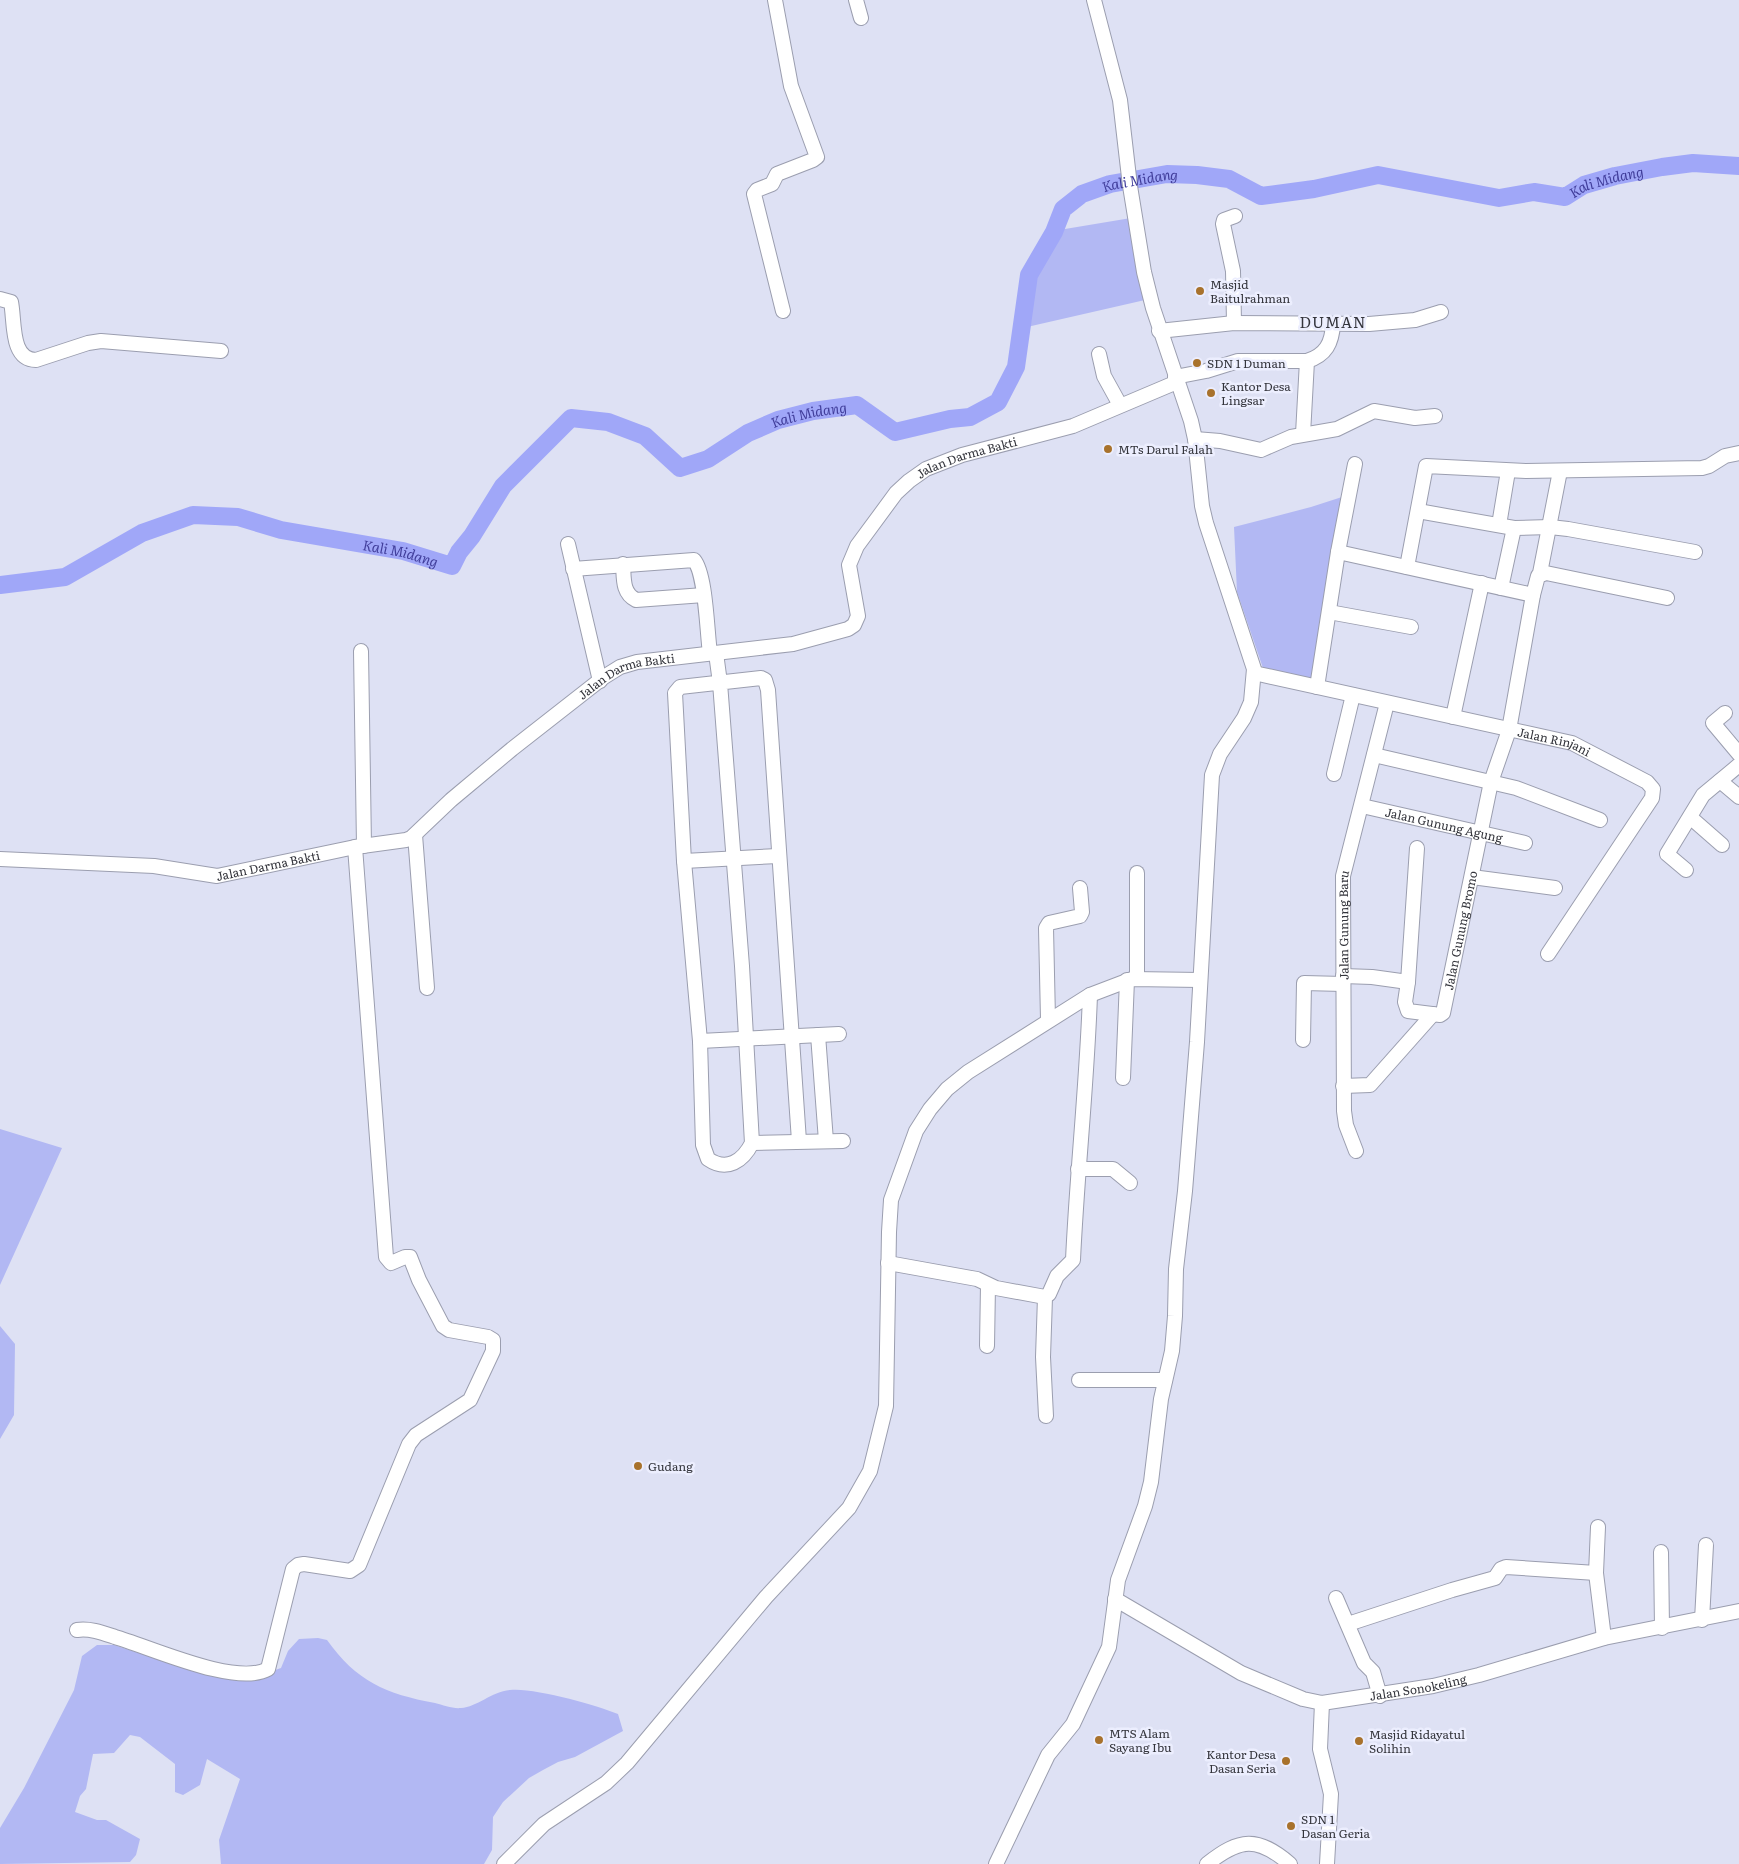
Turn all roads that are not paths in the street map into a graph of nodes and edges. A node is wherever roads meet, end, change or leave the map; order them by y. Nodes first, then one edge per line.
1 (775, 0) edge
2 (856, 0) edge
3 (1094, 0) edge
4 (861, 18) dead end
5 (1235, 216) dead end
6 (0, 299) edge
7 (783, 312) dead end
8 (1442, 312) dead end
9 (1234, 322) junction
10 (1333, 324) junction
11 (1159, 331) junction
12 (221, 351) dead end
13 (1099, 354) dead end
14 (1307, 361) junction
15 (1176, 380) junction
16 (1120, 405) junction
17 (1435, 416) dead end
18 (1303, 434) junction
19 (1195, 439) junction
20 (1739, 454) edge
21 (1355, 464) dead end
22 (1508, 471) junction
23 (1560, 471) junction
24 (1418, 511) junction
25 (1499, 525) junction
26 (1550, 527) junction
27 (1514, 528) junction
28 (568, 544) dead end
29 (1338, 552) junction
30 (1695, 552) dead end
31 (623, 564) junction
32 (1407, 568) junction
33 (573, 569) junction
34 (1540, 573) junction
35 (1482, 584) junction
36 (1501, 588) junction
37 (704, 595) junction
38 (1533, 595) junction
39 (1667, 598) dead end
40 (1329, 612) junction
41 (1411, 627) dead end
42 (361, 651) dead end
43 (713, 653) junction
44 (1254, 673) junction
45 (600, 681) junction
46 (720, 683) junction
47 (1317, 687) junction
48 (1353, 695) junction
49 (1387, 703) junction
50 (1725, 713) dead end
51 (1453, 717) junction
52 (1509, 730) junction
53 (1739, 754) edge
54 (1374, 756) junction
55 (1739, 765) edge
56 (1334, 774) dead end
57 (1720, 780) junction
58 (1491, 782) junction
59 (1739, 797) edge
60 (1362, 806) junction
61 (1690, 817) junction
62 (1600, 820) dead end
63 (1480, 833) junction
64 (415, 834) junction
65 (1525, 843) dead end
66 (1722, 845) dead end
67 (360, 847) junction
68 (1416, 848) dead end
69 (778, 856) junction
70 (0, 859) edge
71 (733, 860) junction
72 (684, 861) junction
73 (1686, 870) dead end
74 (1136, 873) dead end
75 (1472, 877) junction
76 (1080, 888) dead end
77 (1555, 888) dead end
78 (1548, 954) dead end
79 (1132, 979) junction
80 (1200, 980) junction
81 (1343, 980) junction
82 (1408, 982) junction
83 (427, 988) dead end
84 (1090, 995) junction
85 (1433, 1014) junction
86 (1048, 1019) junction
87 (839, 1034) dead end
88 (818, 1035) junction
89 (791, 1036) junction
90 (746, 1038) junction
91 (1303, 1040) dead end
92 (700, 1041) junction
93 (1123, 1078) dead end
94 (1343, 1086) junction
95 (799, 1141) junction
96 (826, 1141) junction
97 (842, 1141) dead end
98 (752, 1143) junction
99 (1356, 1151) dead end
100 (1078, 1169) junction
101 (1130, 1183) dead end
102 (888, 1263) junction
103 (988, 1285) junction
104 (1045, 1297) junction
105 (987, 1346) dead end
106 (1079, 1380) dead end
107 (1165, 1380) junction
108 (1046, 1416) dead end
109 (1598, 1527) dead end
110 (1706, 1545) dead end
111 (1661, 1552) dead end
112 (1596, 1573) junction
113 (1336, 1598) dead end
114 (1118, 1601) junction
115 (1739, 1611) edge
116 (1702, 1620) junction
117 (1348, 1624) junction
118 (1662, 1628) junction
119 (77, 1630) dead end
120 (1604, 1638) junction
121 (1380, 1696) junction
122 (1322, 1703) junction
123 (1288, 1863) edge
124 (504, 1864) edge
125 (996, 1864) edge
126 (1207, 1864) edge
127 (1327, 1864) edge

1 - 7 street
2 - 4 street
3 - 11 street
5 - 9 street
6 - 12 street
8 - 10 street
9 - 10 street
9 - 11 street
10 - 14 street
11 - 15 street
13 - 16 street
14 - 15 street, Jalan Darma Bakti
14 - 18 street
15 - 16 street, Jalan Darma Bakti
15 - 19 street
16 - 43 street, Jalan Darma Bakti
17 - 18 street
18 - 19 street
19 - 44 street
20 - 23 street
21 - 29 street
22 - 23 street
22 - 24 street
22 - 25 street
23 - 26 street, Jalan Gunung Bromo
24 - 25 street
24 - 32 street
25 - 27 street
26 - 27 street
26 - 30 street
26 - 34 street, Jalan Gunung Bromo
27 - 36 street
28 - 33 street
29 - 32 street
29 - 40 street
31 - 33 street
31 - 37 street
31 - 37 street
32 - 35 street
33 - 45 street
34 - 38 street, Jalan Gunung Bromo
34 - 39 street
35 - 36 street
35 - 51 street
36 - 38 street
37 - 43 street
38 - 52 street, Jalan Gunung Bromo
40 - 41 street
40 - 47 street
42 - 67 street
43 - 45 street, Jalan Darma Bakti
43 - 46 street
44 - 47 street, Jalan Rinjani
44 - 80 street
45 - 64 street, Jalan Darma Bakti
46 - 69 street
46 - 71 street
46 - 72 street
47 - 48 street, Jalan Rinjani
48 - 49 street, Jalan Rinjani
48 - 56 street
49 - 51 street, Jalan Rinjani
49 - 54 street, Jalan Gunung Baru
50 - 53 street
51 - 52 street, Jalan Rinjani
52 - 58 street, Jalan Gunung Bromo
52 - 78 street, Jalan Rinjani
54 - 58 street
54 - 60 street, Jalan Gunung Baru
55 - 57 street
57 - 59 street
57 - 61 street
58 - 62 street
58 - 63 street, Jalan Gunung Bromo
60 - 63 street, Jalan Gunung Agung
60 - 81 street, Jalan Gunung Baru
61 - 66 street
61 - 73 street
63 - 65 street, Jalan Gunung Agung
63 - 75 street, Jalan Gunung Bromo
64 - 67 street, Jalan Darma Bakti
64 - 83 street
67 - 70 street, Jalan Darma Bakti
67 - 119 street
68 - 82 street
69 - 71 street
69 - 89 street
71 - 72 street
71 - 90 street
72 - 92 street
74 - 79 street
75 - 77 street
75 - 85 street, Jalan Gunung Bromo
76 - 86 street
79 - 80 street
79 - 84 street
79 - 93 street
80 - 107 street
81 - 82 street
81 - 91 street
81 - 94 street, Jalan Gunung Baru
82 - 85 street
84 - 86 street
84 - 100 street
85 - 94 street
86 - 102 street
87 - 88 street
88 - 89 street
88 - 96 street
89 - 90 street
89 - 95 street
90 - 92 street
90 - 98 street
92 - 98 street
94 - 99 street, Jalan Gunung Baru
95 - 96 street
95 - 98 street
96 - 97 street
100 - 101 street
100 - 104 street
102 - 103 street
102 - 124 street
103 - 104 street
103 - 105 street
104 - 108 street
106 - 107 street
107 - 114 street
109 - 112 street
110 - 116 street
111 - 118 street
112 - 117 street
112 - 120 street
113 - 117 street
114 - 122 street, Jalan Sonokeling
114 - 125 street
115 - 116 street, Jalan Sonokeling
116 - 118 street, Jalan Sonokeling
117 - 121 street
118 - 120 street, Jalan Sonokeling
120 - 121 street, Jalan Sonokeling
121 - 122 street, Jalan Sonokeling
122 - 127 street
123 - 126 street

